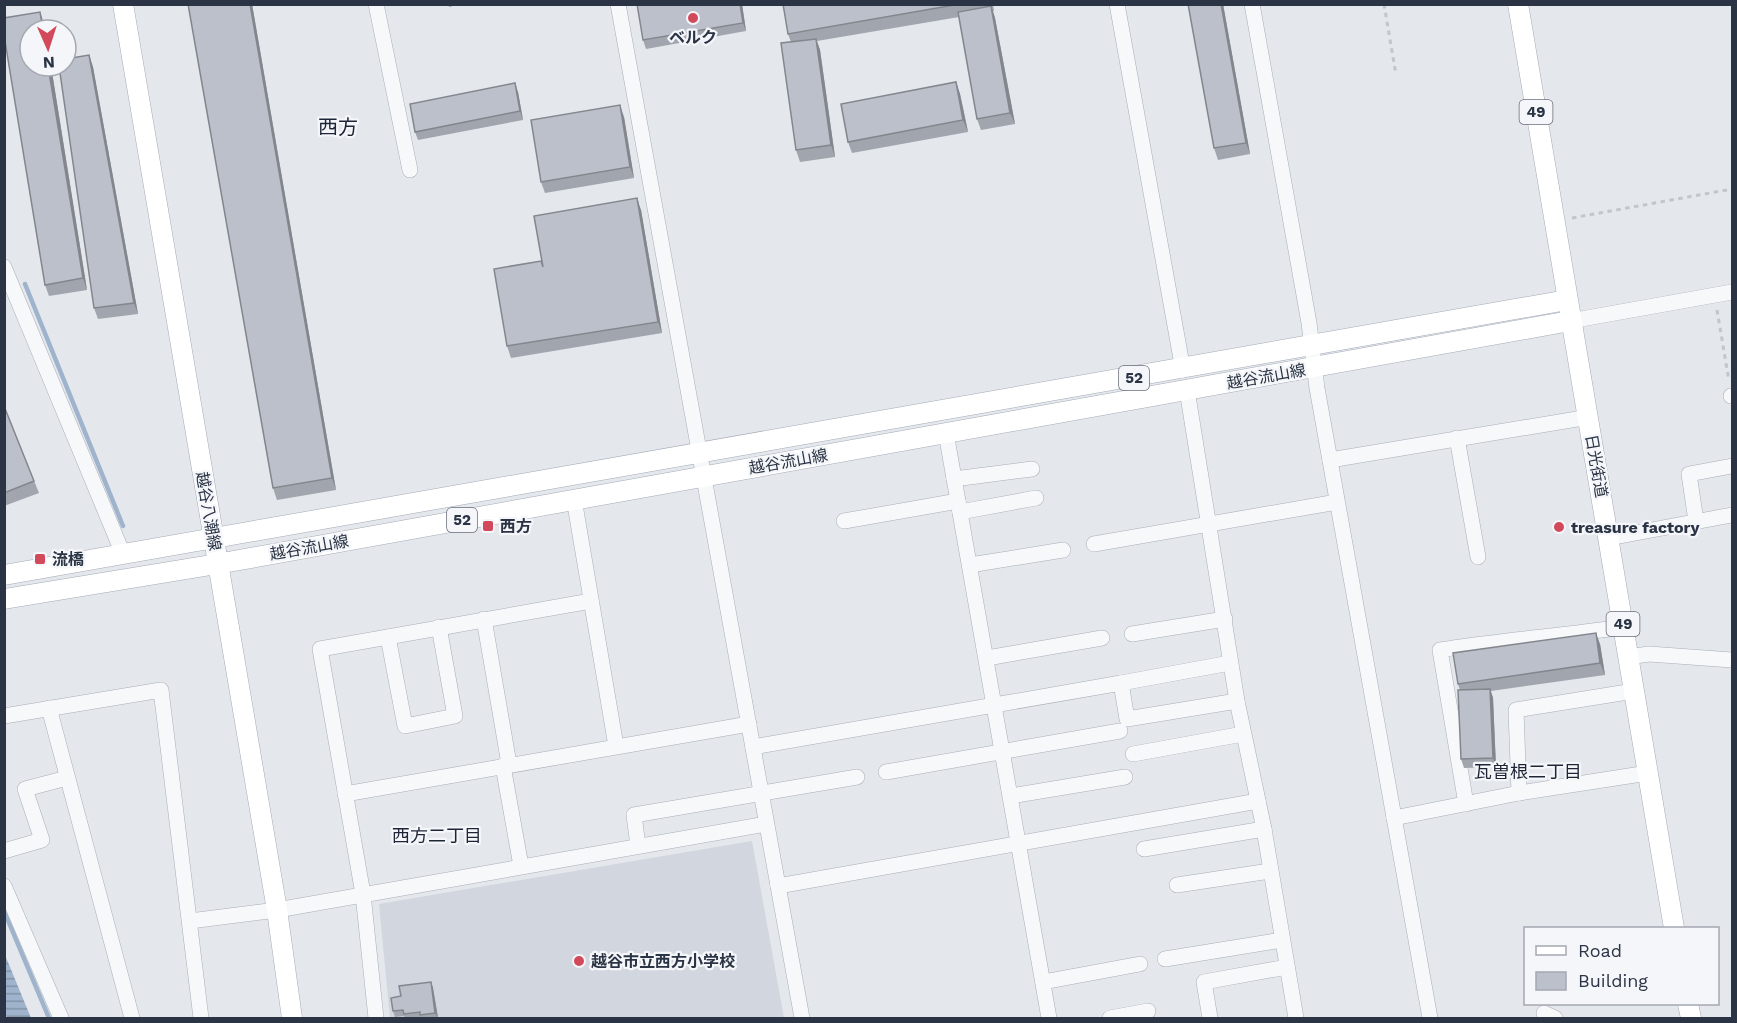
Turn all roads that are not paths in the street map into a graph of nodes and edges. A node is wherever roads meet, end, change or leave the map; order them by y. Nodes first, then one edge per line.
1 (123, 4) edge
2 (376, 4) edge
3 (618, 4) edge
4 (1118, 4) edge
5 (1252, 4) edge
6 (1518, 4) edge
7 (410, 170) dead end
8 (4, 267) edge
9 (1732, 292) edge
10 (1567, 300) junction
11 (1570, 321) junction
12 (1312, 347) junction
13 (1314, 368) junction
14 (1183, 370) junction
15 (1187, 390) junction
16 (1588, 417) junction
17 (946, 433) junction
18 (1457, 438) junction
19 (700, 455) junction
20 (1330, 460) junction
21 (1732, 466) edge
22 (1032, 468) dead end
23 (706, 476) junction
24 (954, 479) junction
25 (1036, 498) dead end
26 (574, 499) junction
27 (1337, 502) junction
28 (959, 506) junction
29 (1732, 515) edge
30 (844, 521) dead end
31 (1696, 521) junction
32 (1209, 524) junction
33 (213, 537) junction
34 (1609, 538) junction
35 (1094, 544) dead end
36 (1063, 550) dead end
37 (123, 554) junction
38 (1478, 557) dead end
39 (217, 564) junction
40 (970, 565) junction
41 (4, 575) edge
42 (4, 598) edge
43 (591, 601) junction
44 (484, 619) junction
45 (1225, 619) junction
46 (439, 627) junction
47 (1623, 627) junction
48 (1132, 634) dead end
49 (388, 637) junction
50 (1102, 638) dead end
51 (1628, 657) junction
52 (987, 658) junction
53 (1732, 660) edge
54 (1230, 663) junction
55 (1121, 682) junction
56 (1634, 691) junction
57 (1237, 701) junction
58 (994, 705) junction
59 (49, 708) junction
60 (4, 716) edge
61 (749, 724) junction
62 (1120, 731) dead end
63 (1243, 734) junction
64 (616, 746) junction
65 (753, 747) junction
66 (1003, 751) junction
67 (1133, 754) dead end
68 (506, 765) junction
69 (886, 772) dead end
70 (1648, 773) junction
71 (67, 777) junction
72 (857, 777) dead end
73 (1125, 777) dead end
74 (760, 793) junction
75 (1519, 793) junction
76 (345, 794) junction
77 (1011, 796) junction
78 (1258, 801) junction
79 (1466, 804) junction
80 (1394, 818) junction
81 (766, 824) junction
82 (1263, 829) junction
83 (1018, 843) junction
84 (638, 846) junction
85 (1144, 849) dead end
86 (4, 851) edge
87 (521, 866) junction
88 (1270, 871) junction
89 (1177, 885) dead end
90 (4, 886) edge
91 (778, 886) junction
92 (363, 894) junction
93 (277, 910) junction
94 (190, 921) junction
95 (1674, 927) edge
96 (1282, 940) junction
97 (1165, 959) dead end
98 (1140, 964) dead end
99 (1287, 967) junction
100 (1042, 982) junction
101 (1148, 1011) dead end
102 (61, 1018) edge
103 (132, 1018) edge
104 (201, 1018) edge
105 (292, 1018) edge
106 (376, 1018) edge
107 (802, 1018) edge
108 (1049, 1018) edge
109 (1110, 1018) edge
110 (1210, 1018) edge
111 (1296, 1018) edge
112 (1431, 1018) edge

1 - 33 main road, 越谷八潮線
2 - 7 street
3 - 19 street
4 - 14 street
5 - 12 street
6 - 10 main road, 日光街道 / 49
8 - 37 street
9 - 11 street
10 - 11 main road, 日光街道 / 49
10 - 12 main road, 越谷流山線 / 52
11 - 13 main road, 越谷流山線 / 52
11 - 16 main road, 日光街道 / 49
12 - 13 street
12 - 14 main road, 越谷流山線 / 52
13 - 15 main road, 越谷流山線 / 52
13 - 20 street
14 - 19 main road, 越谷流山線 / 52
15 - 17 main road, 越谷流山線 / 52
15 - 32 street
16 - 18 street
16 - 34 main road, 日光街道 / 49
17 - 23 main road, 越谷流山線 / 52
17 - 24 street
18 - 20 street
18 - 38 street
19 - 23 street
19 - 33 main road, 越谷流山線 / 52
20 - 27 street
21 - 31 street
22 - 24 street
23 - 26 main road, 越谷流山線 / 52
23 - 61 street
24 - 28 street
25 - 28 street
26 - 39 main road, 越谷流山線 / 52
26 - 43 street
27 - 32 street
27 - 80 street
28 - 30 street
28 - 40 street
29 - 31 street
31 - 34 street
32 - 35 street
32 - 45 street
33 - 37 main road, 越谷流山線 / 52
33 - 39 main road, 越谷八潮線
34 - 47 main road, 日光街道 / 49
36 - 40 street
37 - 41 main road, 越谷流山線 / 52
39 - 42 main road, 越谷流山線 / 52
39 - 93 main road, 越谷八潮線
40 - 52 street
43 - 44 street
43 - 64 street
44 - 46 street
44 - 68 street
45 - 48 street
45 - 54 street
46 - 49 street
46 - 49 street
47 - 51 main road, 日光街道 / 49
47 - 79 street
49 - 76 street
50 - 52 street
51 - 53 street
51 - 56 main road, 日光街道 / 49
52 - 58 street
54 - 55 street
54 - 57 street
55 - 57 street
55 - 58 street
56 - 70 main road, 日光街道 / 49
56 - 75 street
57 - 63 street
58 - 65 street
58 - 66 street
59 - 60 street
59 - 71 street
59 - 94 street
61 - 64 street
61 - 65 street
62 - 66 street
63 - 67 street
63 - 78 street
64 - 68 street
65 - 74 street
66 - 69 street
66 - 77 street
68 - 76 street
68 - 87 street
70 - 75 street
70 - 95 main road, 日光街道 / 49
71 - 86 street
71 - 103 street
72 - 74 street
73 - 77 street
74 - 81 street
74 - 84 street
75 - 79 street
76 - 92 street
77 - 83 street
78 - 82 street
78 - 83 street
79 - 80 street
80 - 112 street
81 - 84 street
81 - 91 street
82 - 85 street
82 - 88 street
83 - 91 street
83 - 100 street
84 - 87 street
87 - 92 street
88 - 89 street
88 - 96 street
90 - 102 street
91 - 107 street
92 - 93 street
92 - 106 street
93 - 94 street
93 - 105 main road, 越谷八潮線
94 - 104 street
96 - 97 street
96 - 99 street
98 - 100 street
99 - 110 street
99 - 111 street
100 - 108 street
101 - 109 street

